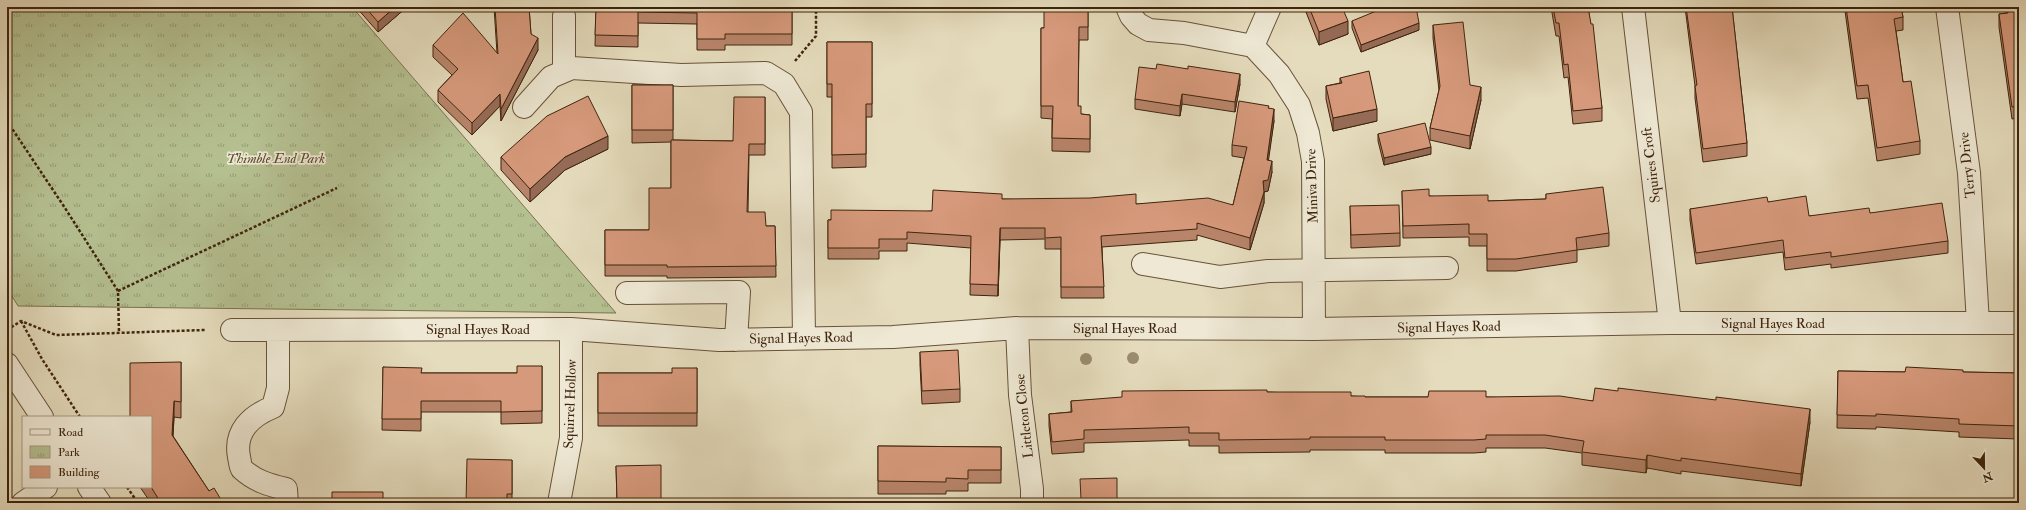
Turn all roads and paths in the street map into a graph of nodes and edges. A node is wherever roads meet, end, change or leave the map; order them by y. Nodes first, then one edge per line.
1 (816, 7) edge
2 (1127, 7) edge
3 (1270, 7) edge
4 (1633, 7) edge
5 (1947, 7) edge
6 (564, 16) dead end
7 (1253, 46) junction
8 (564, 71) junction
9 (778, 81) junction
10 (524, 107) dead end
11 (7, 122) edge
12 (337, 188) dead end
13 (1143, 264) dead end
14 (1447, 268) dead end
15 (1314, 272) junction
16 (118, 291) junction
17 (627, 293) dead end
18 (21, 321) junction
19 (1670, 323) junction
20 (1978, 323) junction
21 (2019, 323) edge
22 (1017, 328) junction
23 (572, 329) junction
24 (1314, 329) junction
25 (7, 330) edge
26 (232, 330) joint
27 (278, 330) junction
28 (119, 332) junction
29 (804, 338) junction
30 (736, 340) junction
31 (7, 364) edge
32 (41, 416) edge
33 (79, 416) edge
34 (45, 488) edge
35 (90, 488) edge
36 (128, 488) edge
37 (23, 503) edge
38 (100, 503) edge
39 (138, 503) edge
40 (287, 503) edge
41 (559, 503) edge
42 (1032, 503) edge

1 - 9 path
2 - 7 street
3 - 7 street
4 - 19 street, Squires Croft
5 - 20 street, Terry Drive
6 - 8 street
7 - 15 street, Miniva Drive
8 - 9 street
8 - 10 street
9 - 29 street
11 - 16 path
12 - 16 path
13 - 15 street
14 - 15 street
15 - 24 street, Miniva Drive
16 - 28 path
17 - 30 street
18 - 25 path
18 - 28 path
18 - 33 path
19 - 20 street, Signal Hayes Road
19 - 24 street, Signal Hayes Road
20 - 21 street, Signal Hayes Road
22 - 24 street, Signal Hayes Road
22 - 29 street, Signal Hayes Road
22 - 42 street, Littleton Close
23 - 27 street, Signal Hayes Road
23 - 30 street, Signal Hayes Road
23 - 41 street, Squirrel Hollow
26 - 27 street, Signal Hayes Road
26 - 28 path
27 - 40 street
29 - 30 street, Signal Hayes Road
31 - 32 street
34 - 37 street
35 - 38 street
36 - 39 path

